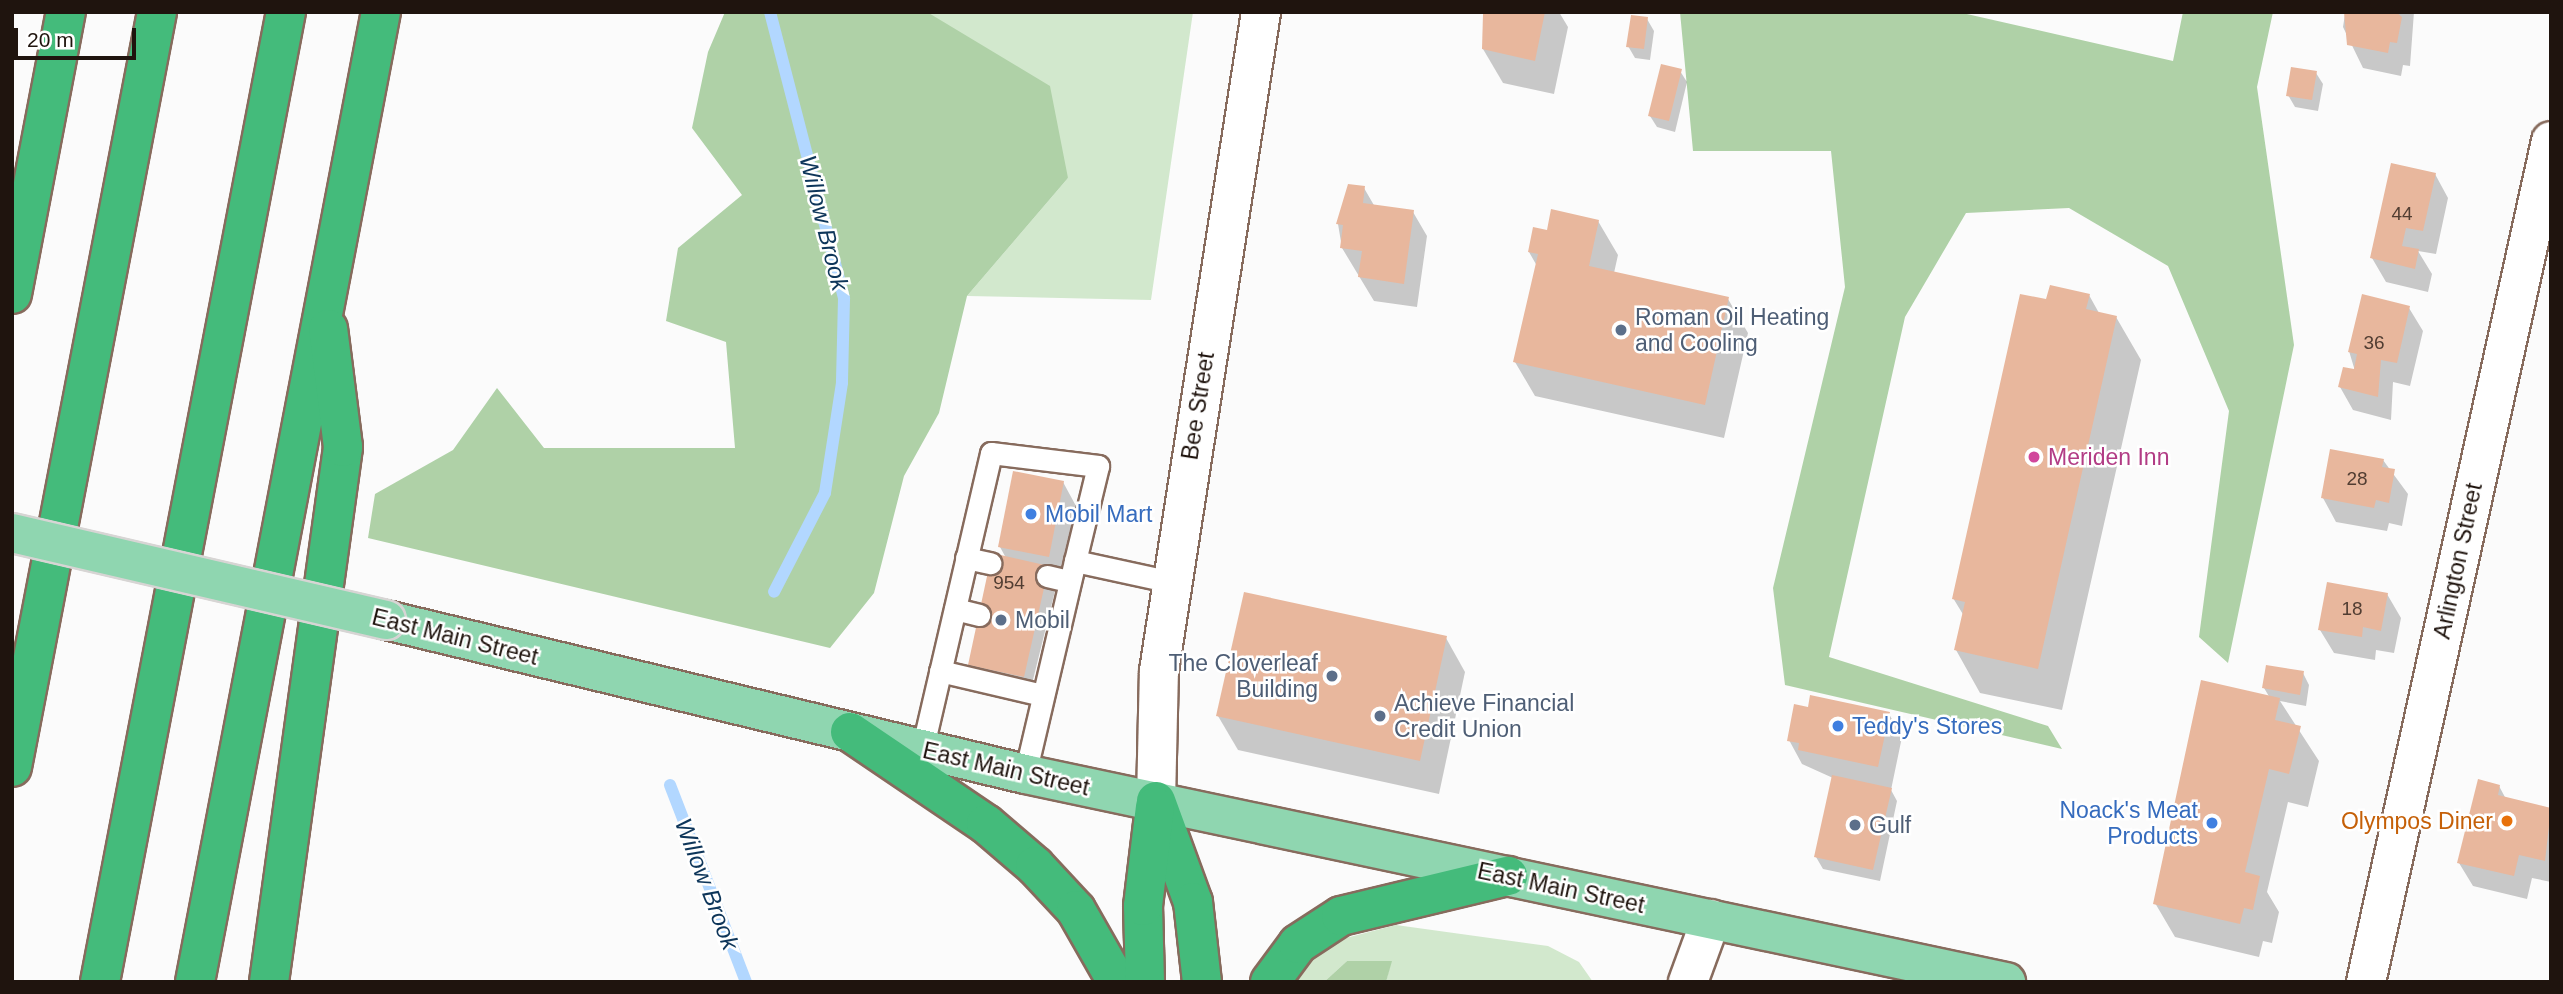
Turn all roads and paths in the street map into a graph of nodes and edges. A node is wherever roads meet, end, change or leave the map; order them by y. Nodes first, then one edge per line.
1 (66, 12) edge
2 (157, 12) edge
3 (286, 12) edge
4 (381, 12) edge
5 (1261, 12) edge
6 (2551, 141) edge
7 (12, 293) edge
8 (324, 309) junction
9 (12, 533) edge
10 (966, 558) junction
11 (990, 563) dead end
12 (1072, 571) junction
13 (1047, 576) dead end
14 (1171, 582) junction
15 (956, 609) junction
16 (979, 615) dead end
17 (940, 671) junction
18 (1042, 695) junction
19 (850, 732) junction
20 (922, 750) junction
21 (12, 767) edge
22 (1025, 774) junction
23 (1156, 801) junction
24 (1508, 876) junction
25 (1711, 919) junction
26 (100, 982) edge
27 (195, 982) edge
28 (269, 982) edge
29 (1117, 982) edge
30 (1145, 982) edge
31 (1202, 982) edge
32 (1270, 982) edge
33 (1688, 982) edge
34 (2006, 982) edge
35 (2366, 982) edge

1 - 7 highway
2 - 21 highway
3 - 26 highway
4 - 8 highway
5 - 14 street, Bee Street
6 - 35 street, Arlington Street
8 - 27 highway
8 - 28 highway
9 - 19 main road, East Main Street, bridge
10 - 11 lane
10 - 12 lane
10 - 15 lane
12 - 13 lane
12 - 14 lane
12 - 18 lane
14 - 23 street, Bee Street
15 - 16 lane
15 - 17 lane
17 - 18 lane
17 - 20 lane
18 - 22 lane
19 - 20 main road, East Main Street
19 - 29 highway
20 - 22 main road, East Main Street
22 - 23 main road, East Main Street
23 - 24 main road, East Main Street
23 - 30 highway
23 - 31 highway
24 - 25 main road, East Main Street
24 - 32 highway
25 - 33 street
25 - 34 main road, East Main Street

